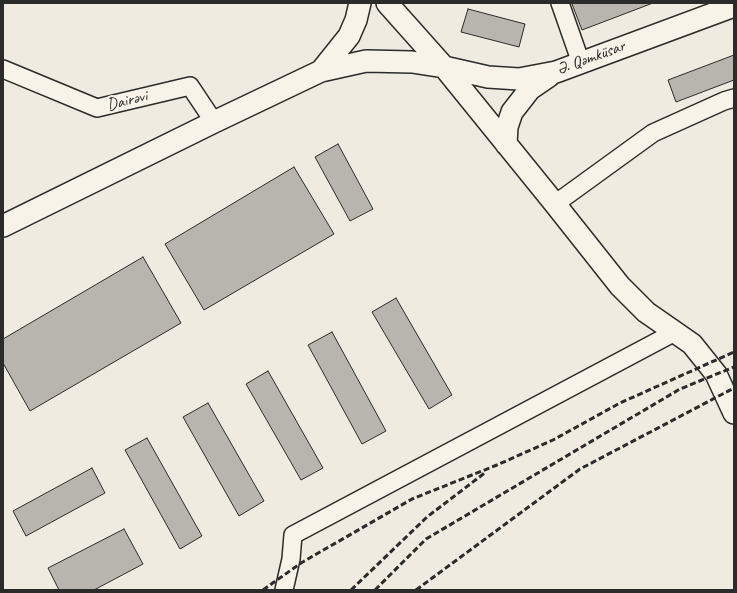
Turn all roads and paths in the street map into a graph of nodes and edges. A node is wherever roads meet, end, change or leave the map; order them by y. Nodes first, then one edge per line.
1 (360, 3) edge
2 (387, 3) edge
3 (560, 3) edge
4 (734, 6) edge
5 (581, 63) junction
6 (444, 67) junction
7 (3, 69) edge
8 (322, 72) junction
9 (556, 72) junction
10 (734, 98) edge
11 (214, 122) junction
12 (506, 144) junction
13 (555, 204) junction
14 (3, 226) edge
15 (675, 332) junction
16 (734, 413) edge
17 (284, 590) edge

1 - 8 main road
2 - 6 main road
3 - 5 street
4 - 5 main road, Ə. Qəmküsar
5 - 9 main road, Ə. Qəmküsar
6 - 8 main road, Ə. Qəmküsar
6 - 9 main road, Ə. Qəmküsar
6 - 12 main road
7 - 11 street, Dairəvi
8 - 11 main road, Ə. Qəmküsar
9 - 12 main road
10 - 13 street
11 - 14 main road, Ə. Qəmküsar
12 - 13 main road
13 - 15 main road
15 - 16 main road
15 - 17 street

